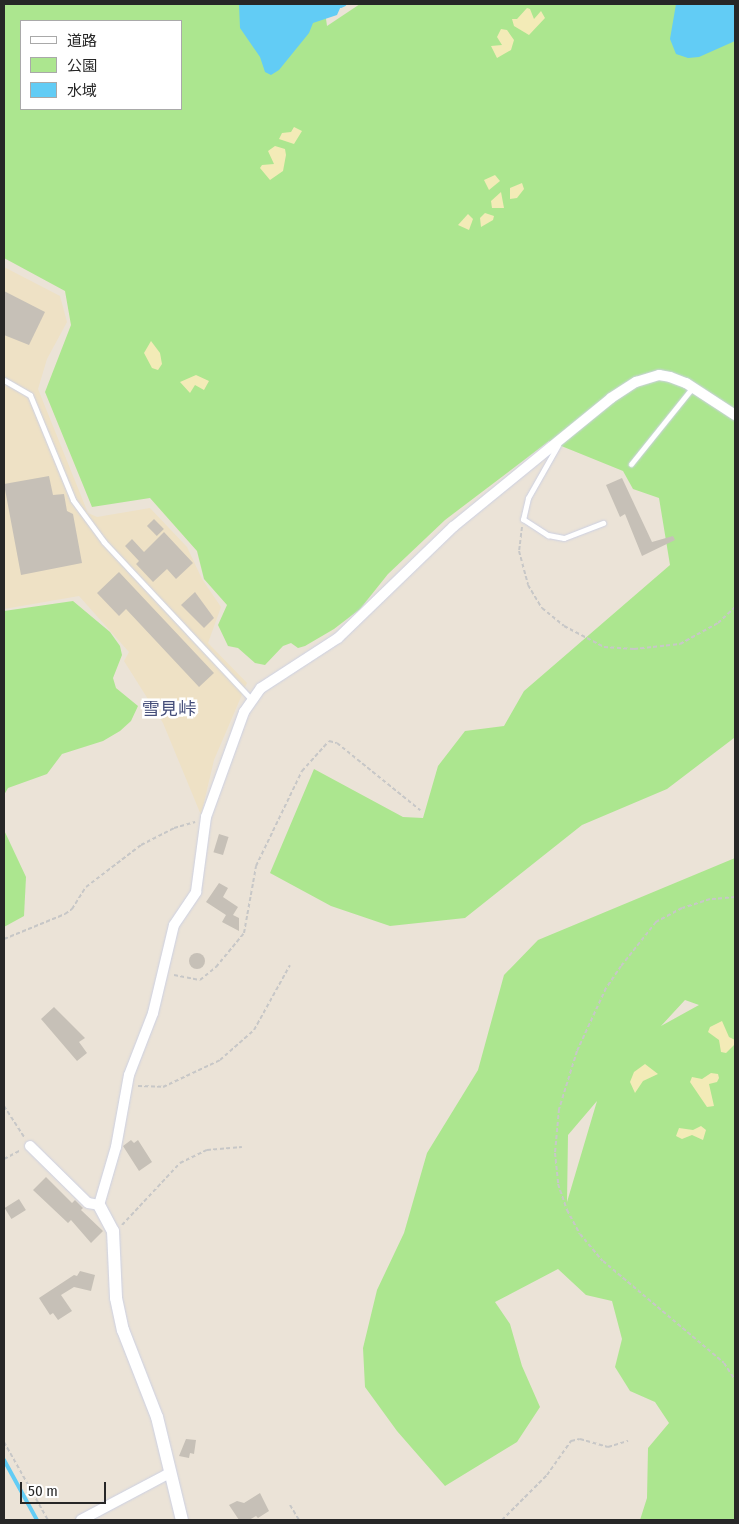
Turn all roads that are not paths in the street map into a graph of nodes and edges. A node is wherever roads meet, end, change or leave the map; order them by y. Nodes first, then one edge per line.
1 (4, 380) edge
2 (694, 387) junction
3 (735, 415) edge
4 (564, 436) junction
5 (631, 464) dead end
6 (603, 523) dead end
7 (251, 699) junction
8 (30, 1146) road end
9 (99, 1205) junction
10 (168, 1474) junction
11 (81, 1520) edge
12 (182, 1520) edge

1 - 7 lane
2 - 3 street
2 - 4 street
2 - 5 lane
4 - 6 lane
4 - 7 street
7 - 9 street
8 - 9 street
9 - 10 street
10 - 11 street
10 - 12 street

